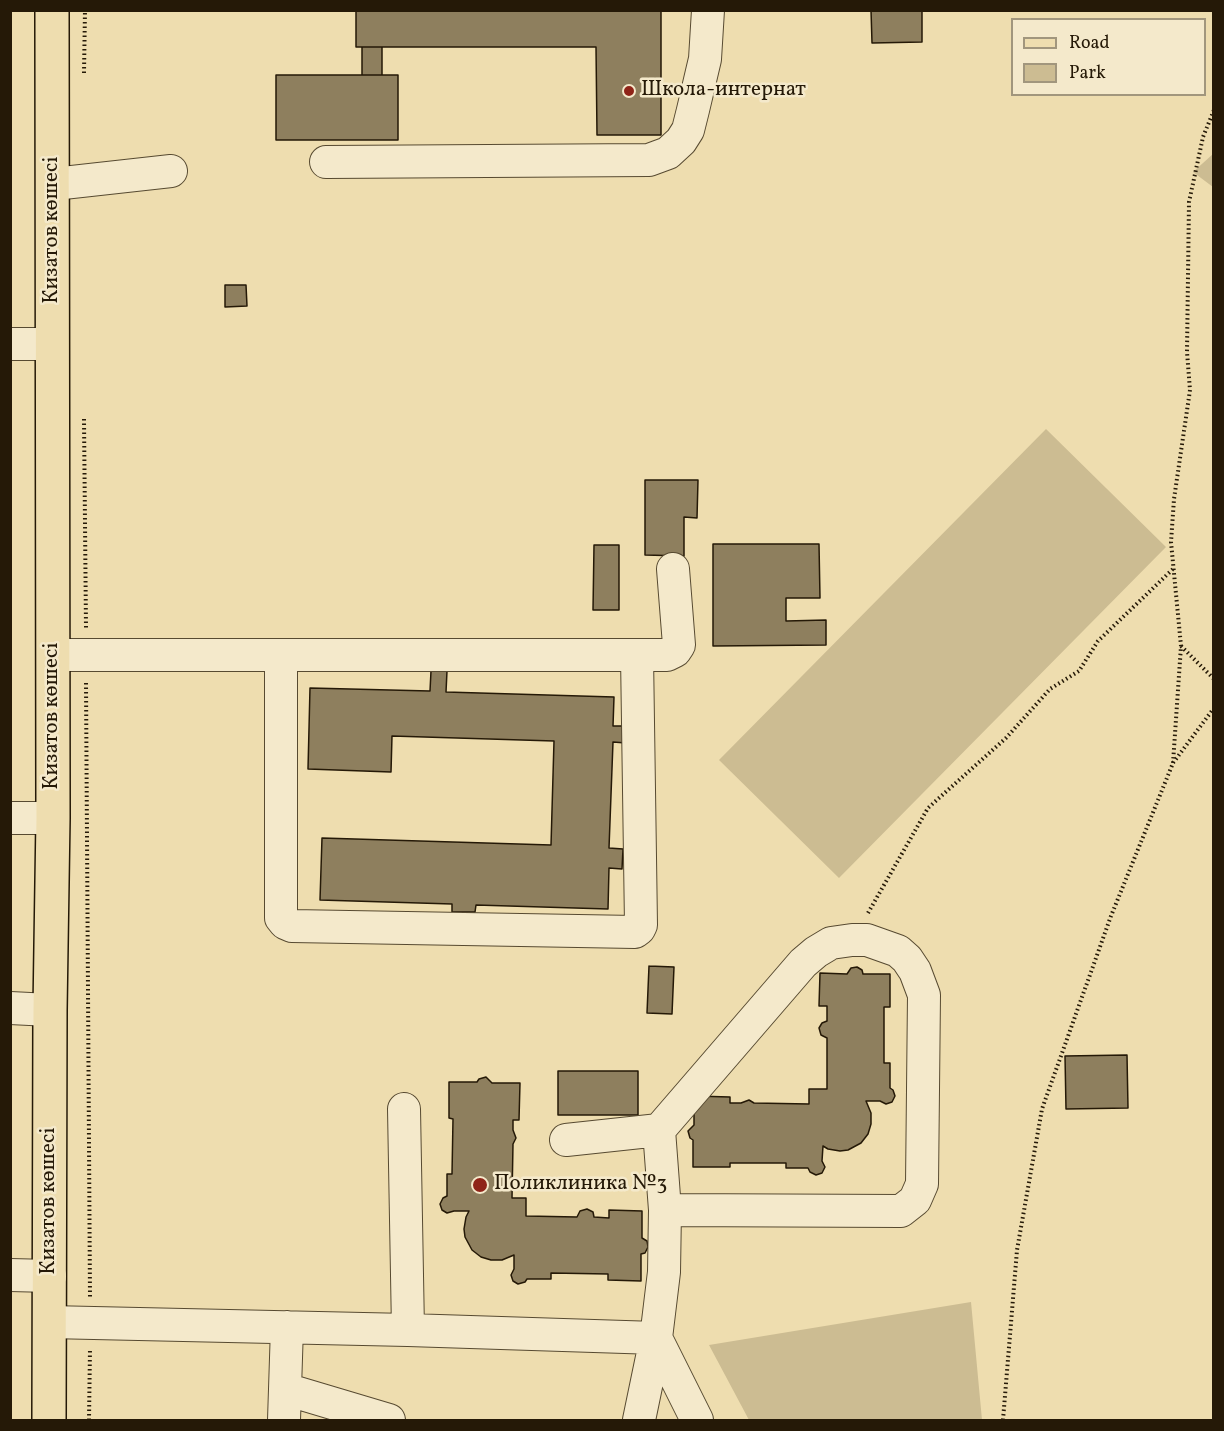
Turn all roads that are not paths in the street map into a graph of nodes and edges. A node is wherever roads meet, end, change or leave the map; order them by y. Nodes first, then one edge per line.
1 (52, 10) edge
2 (708, 10) edge
3 (326, 162) dead end
4 (171, 171) dead end
5 (54, 184) junction
6 (10, 344) edge
7 (52, 344) junction
8 (673, 569) dead end
9 (53, 654) junction
10 (281, 655) junction
11 (637, 655) junction
12 (10, 818) edge
13 (53, 819) junction
14 (10, 1008) edge
15 (50, 1010) junction
16 (404, 1109) dead end
17 (658, 1130) junction
18 (566, 1140) dead end
19 (664, 1210) junction
20 (10, 1275) edge
21 (50, 1276) junction
22 (49, 1322) junction
23 (287, 1327) junction
24 (408, 1330) junction
25 (656, 1338) junction
26 (285, 1389) junction
27 (49, 1420) edge
28 (284, 1420) edge
29 (389, 1420) edge
30 (639, 1420) edge
31 (697, 1420) edge

1 - 5 main road, Кизатов көшесі
2 - 3 street
4 - 5 street
5 - 7 main road, Кизатов көшесі
6 - 7 street
7 - 9 main road, Кизатов көшесі
8 - 11 street
9 - 10 street
9 - 13 main road, Кизатов көшесі
10 - 11 street
10 - 11 street
12 - 13 street
13 - 15 main road, Кизатов көшесі
14 - 15 street
15 - 21 main road, Кизатов көшесі
16 - 24 street
17 - 18 street
17 - 19 street
17 - 19 street
19 - 25 street
20 - 21 street
21 - 22 main road, Кизатов көшесі
22 - 23 street
22 - 27 main road, Кизатов көшесі
23 - 24 street
23 - 26 street
24 - 25 street
25 - 30 street
25 - 31 street
26 - 28 street
26 - 29 street

